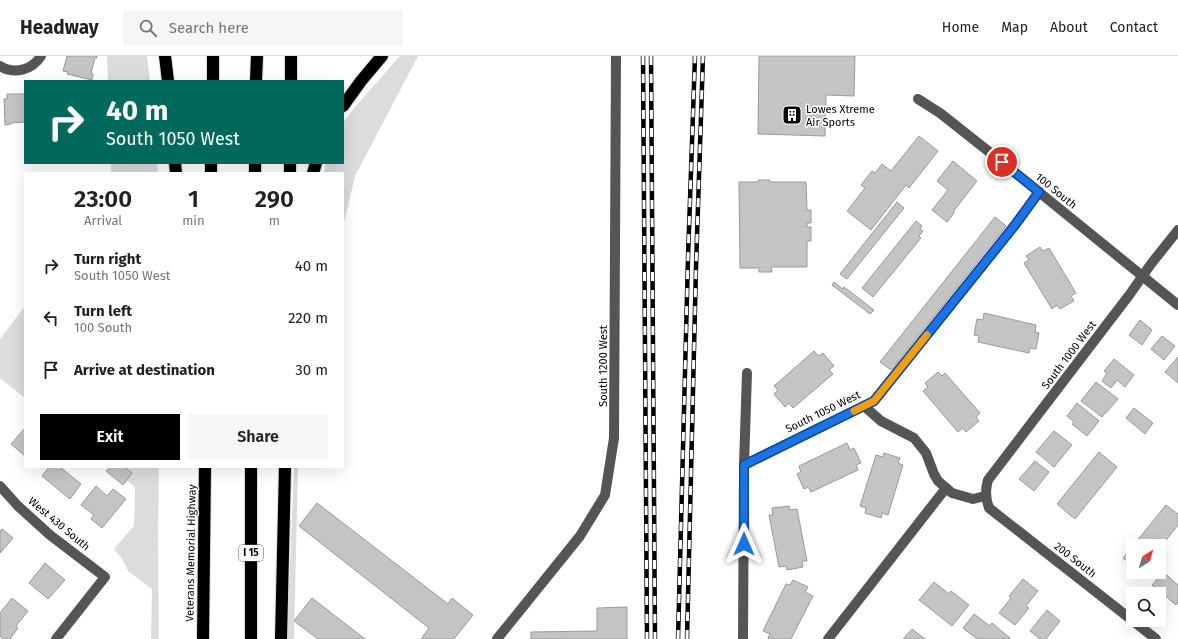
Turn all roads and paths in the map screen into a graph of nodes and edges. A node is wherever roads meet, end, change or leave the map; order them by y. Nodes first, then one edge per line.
1 (41, 56) edge
2 (165, 56) edge
3 (213, 56) edge
4 (257, 56) edge
5 (292, 56) edge
6 (382, 56) edge
7 (616, 56) edge
8 (0, 66) edge
9 (168, 80) edge
10 (213, 80) edge
11 (256, 80) edge
12 (291, 80) edge
13 (918, 99) dead end
14 (344, 105) edge
15 (1039, 192) junction
16 (1178, 230) edge
17 (1142, 276) junction
18 (1178, 304) edge
19 (747, 373) dead end
20 (864, 406) junction
21 (744, 465) junction
22 (197, 468) edge
23 (206, 468) edge
24 (251, 468) edge
25 (285, 468) edge
26 (0, 486) edge
27 (205, 488) junction
28 (946, 488) junction
29 (985, 496) junction
30 (56, 639) edge
31 (202, 639) edge
32 (251, 639) edge
33 (281, 639) edge
34 (497, 639) edge
35 (743, 639) edge
36 (828, 639) edge
37 (1156, 639) edge

1 - 8 street
2 - 9 highway
3 - 10 highway
4 - 11 highway
5 - 12 highway
6 - 14 highway
7 - 34 street, South 1200 West
13 - 15 street, 100 South
15 - 17 street, 100 South
15 - 20 street, South 1050 West
16 - 17 street, South 1000 West
17 - 18 street, 100 South
17 - 29 street, South 1000 West
19 - 21 street
20 - 21 street, South 1050 West
20 - 28 street
21 - 35 street
22 - 27 highway
23 - 27 highway, Veterans Memorial Highway
24 - 32 highway, I 15
25 - 33 highway
26 - 30 street, West 430 South
27 - 31 highway, Veterans Memorial Highway
28 - 29 street
28 - 36 street
29 - 37 street, 200 South

